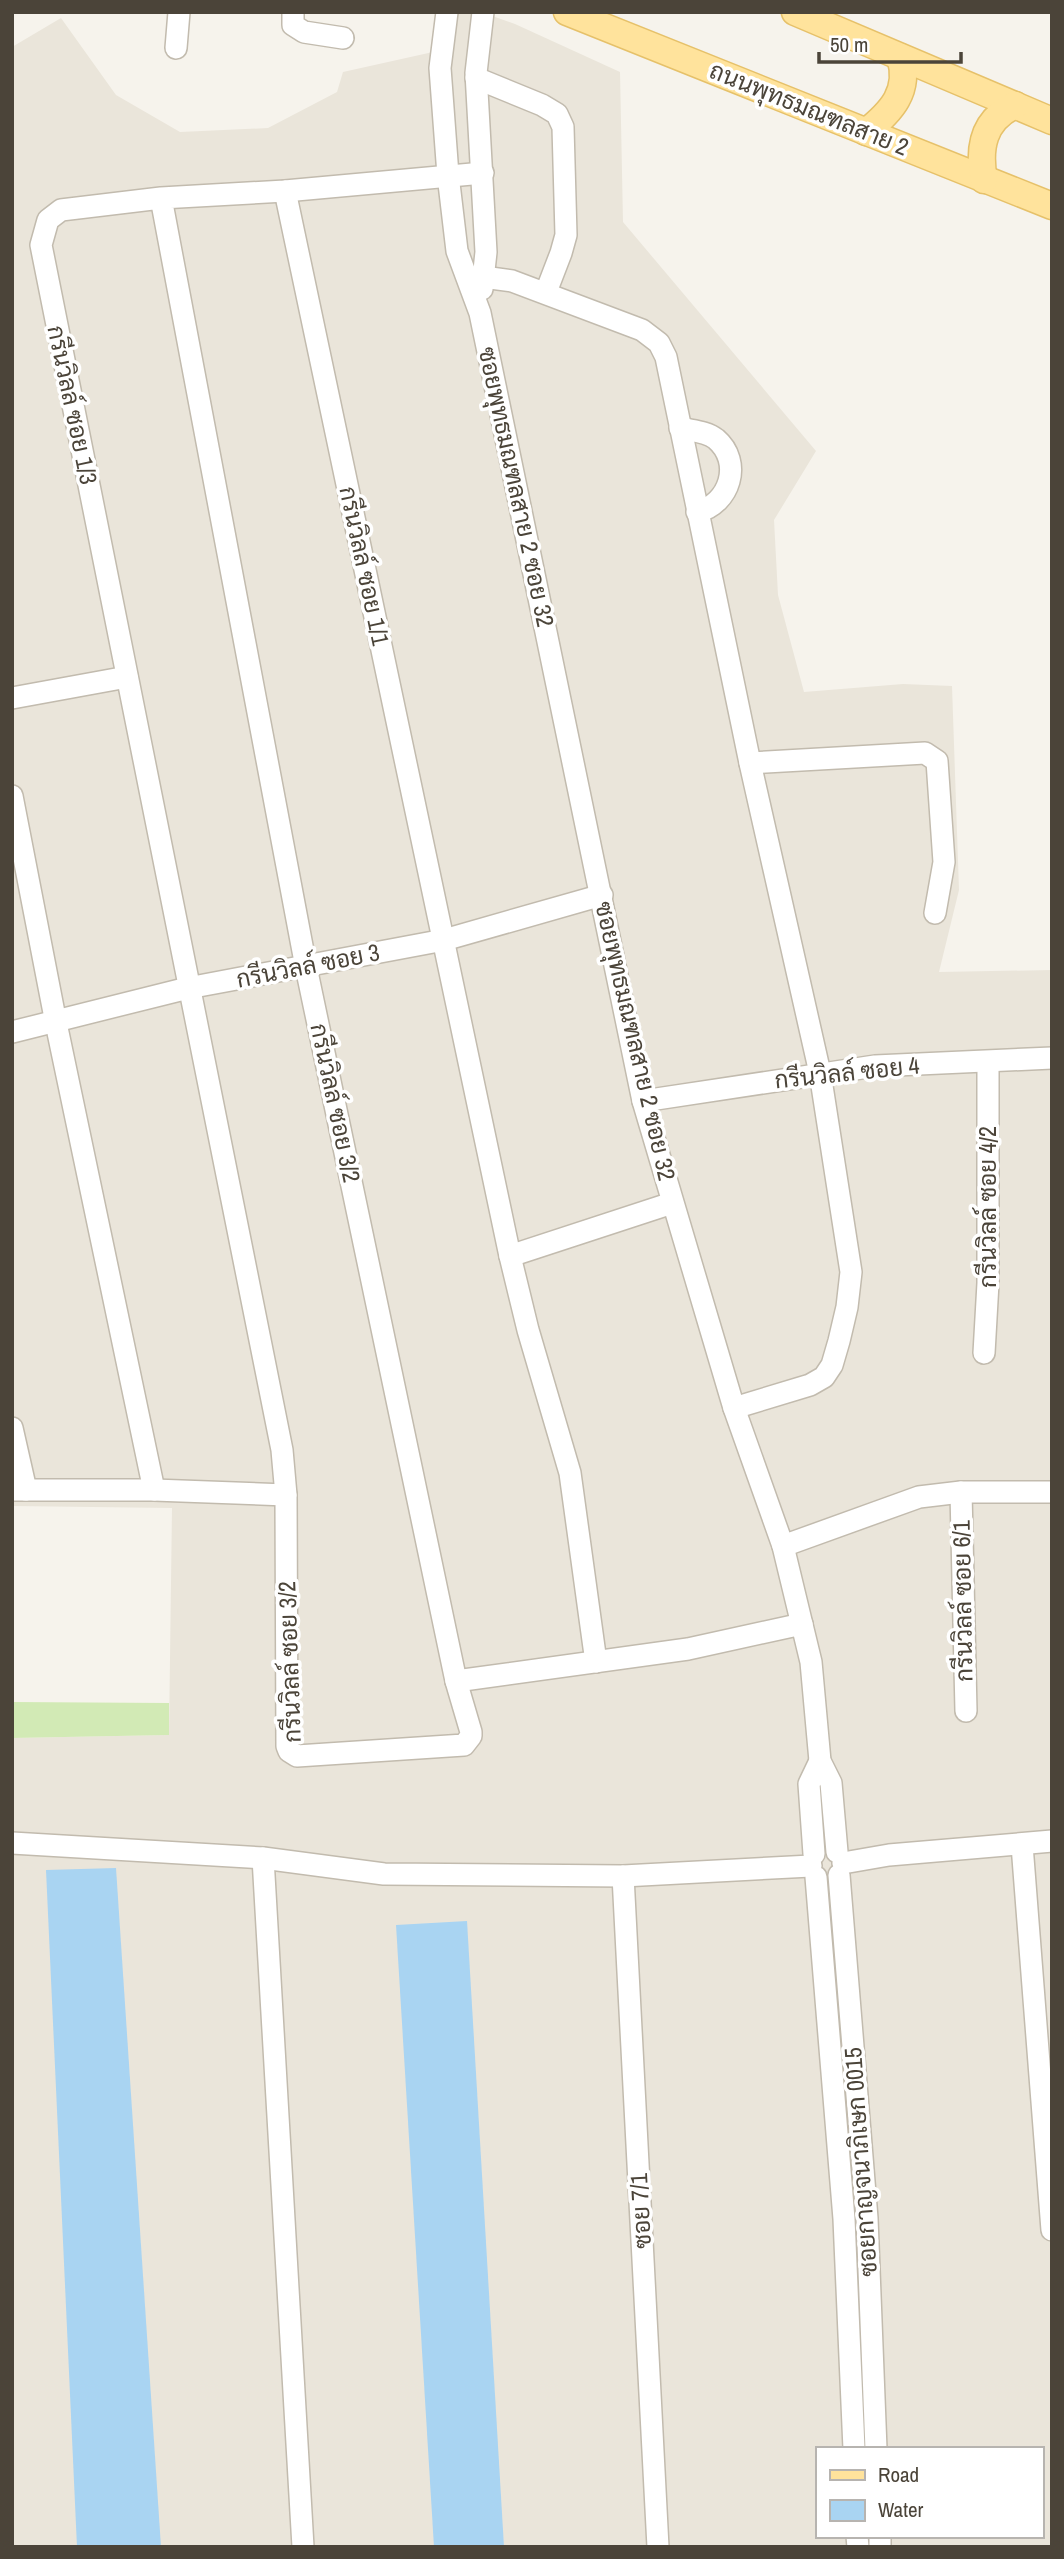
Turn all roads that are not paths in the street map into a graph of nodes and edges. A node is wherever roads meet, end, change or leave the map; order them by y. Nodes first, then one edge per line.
1 (179, 12) edge
2 (293, 12) edge
3 (447, 12) edge
4 (483, 12) edge
5 (567, 12) edge
6 (795, 12) edge
7 (343, 38) dead end
8 (176, 48) dead end
9 (900, 57) junction
10 (476, 78) junction
11 (1014, 105) junction
12 (1052, 121) edge
13 (866, 132) junction
14 (483, 173) junction
15 (448, 175) junction
16 (984, 180) junction
17 (285, 191) junction
18 (161, 198) junction
19 (1052, 206) edge
20 (483, 277) junction
21 (546, 292) junction
22 (480, 313) junction
23 (680, 428) junction
24 (697, 512) junction
25 (127, 677) junction
26 (12, 698) edge
27 (750, 763) junction
28 (12, 796) edge
29 (602, 895) junction
30 (936, 913) dead end
31 (444, 940) junction
32 (306, 967) junction
33 (188, 988) junction
34 (56, 1023) junction
35 (12, 1032) edge
36 (1052, 1058) edge
37 (988, 1062) junction
38 (820, 1073) junction
39 (643, 1101) junction
40 (672, 1203) junction
41 (509, 1256) junction
42 (984, 1353) dead end
43 (734, 1408) junction
44 (12, 1428) edge
45 (19, 1490) edge
46 (153, 1490) junction
47 (961, 1492) junction
48 (1052, 1492) edge
49 (286, 1495) junction
50 (783, 1546) junction
51 (803, 1624) junction
52 (596, 1662) junction
53 (456, 1681) junction
54 (966, 1711) dead end
55 (820, 1761) junction
56 (1052, 1841) edge
57 (12, 1843) edge
58 (1022, 1845) junction
59 (263, 1858) junction
60 (840, 1863) junction
61 (814, 1866) junction
62 (623, 1876) junction
63 (1052, 2230) edge
64 (854, 2447) edge
65 (876, 2447) edge
66 (303, 2547) edge
67 (659, 2547) edge

1 - 8 street
2 - 7 street
3 - 15 street, ซอยพุทธมณฑลสาย 2 ซอย 32
4 - 10 street, ซอยพุทธมณฑลสาย 2 ซอย 32
5 - 13 main road, ถนนพุทธมณฑลสาย 2
6 - 9 main road
9 - 11 main road
9 - 13 main road
10 - 14 street, ซอยพุทธมณฑลสาย 2 ซอย 32
10 - 21 street
11 - 12 main road
11 - 16 main road
13 - 16 main road, ถนนพุทธมณฑลสาย 2
14 - 15 street, กรีนวิลล์ ซอย 1/3
14 - 20 street, ซอยพุทธมณฑลสาย 2 ซอย 32
15 - 17 street, กรีนวิลล์ ซอย 1/3
15 - 22 street, ซอยพุทธมณฑลสาย 2 ซอย 32
16 - 19 main road, ถนนพุทธมณฑลสาย 2
17 - 18 street, กรีนวิลล์ ซอย 1/3
17 - 31 street, กรีนวิลล์ ซอย 1/1
18 - 25 street, กรีนวิลล์ ซอย 1/3
18 - 32 street, กรีนวิลล์ ซอย 3/2
20 - 21 street
20 - 22 street, ซอยพุทธมณฑลสาย 2 ซอย 32
21 - 23 street
22 - 29 street, ซอยพุทธมณฑลสาย 2 ซอย 32
23 - 24 street
23 - 24 street
24 - 27 street
25 - 26 street
25 - 33 street, กรีนวิลล์ ซอย 1/3
27 - 30 street
27 - 38 street
28 - 34 street
29 - 31 street, กรีนวิลล์ ซอย 3
29 - 39 street, ซอยพุทธมณฑลสาย 2 ซอย 32
31 - 32 street, กรีนวิลล์ ซอย 3
31 - 41 street, กรีนวิลล์ ซอย 1/1
32 - 33 street, กรีนวิลล์ ซอย 3
32 - 53 street, กรีนวิลล์ ซอย 3/2
33 - 34 street, กรีนวิลล์ ซอย 3
33 - 49 street, กรีนวิลล์ ซอย 3/2
34 - 35 street, กรีนวิลล์ ซอย 3
34 - 46 street
36 - 37 street, กรีนวิลล์ ซอย 4
37 - 38 street, กรีนวิลล์ ซอย 4
37 - 42 street, กรีนวิลล์ ซอย 4/2
38 - 39 street, กรีนวิลล์ ซอย 4
38 - 43 street
39 - 40 street, ซอยพุทธมณฑลสาย 2 ซอย 32
40 - 41 street
40 - 43 street, ซอยพุทธมณฑลสาย 2 ซอย 32
41 - 52 street, กรีนวิลล์ ซอย 1/1
43 - 50 street, ซอยพุทธมณฑลสาย 2 ซอย 32
44 - 45 street
45 - 46 street
46 - 49 street
47 - 48 street
47 - 50 street
47 - 54 street, กรีนวิลล์ ซอย 6/1
49 - 53 street, กรีนวิลล์ ซอย 3/2
50 - 51 street, ซอยพุทธมณฑลสาย 2 ซอย 32
51 - 52 street
51 - 55 street, ซอยพุทธมณฑลสาย 2 ซอย 32
52 - 53 street
55 - 60 street, ซอยพุทธมณฑลสาย 2 ซอย 32
55 - 61 street, ซอยพุทธมณฑลสาย 2 ซอย 32
56 - 58 street
57 - 59 street
58 - 60 street
58 - 63 street
59 - 62 street
59 - 66 street
60 - 61 street
60 - 61 street
60 - 65 street, ซอยกาญจนาภิเษก 0015
61 - 62 street
61 - 64 street, ซอยกาญจนาภิเษก 0015
62 - 67 street, ซอย 7/1

